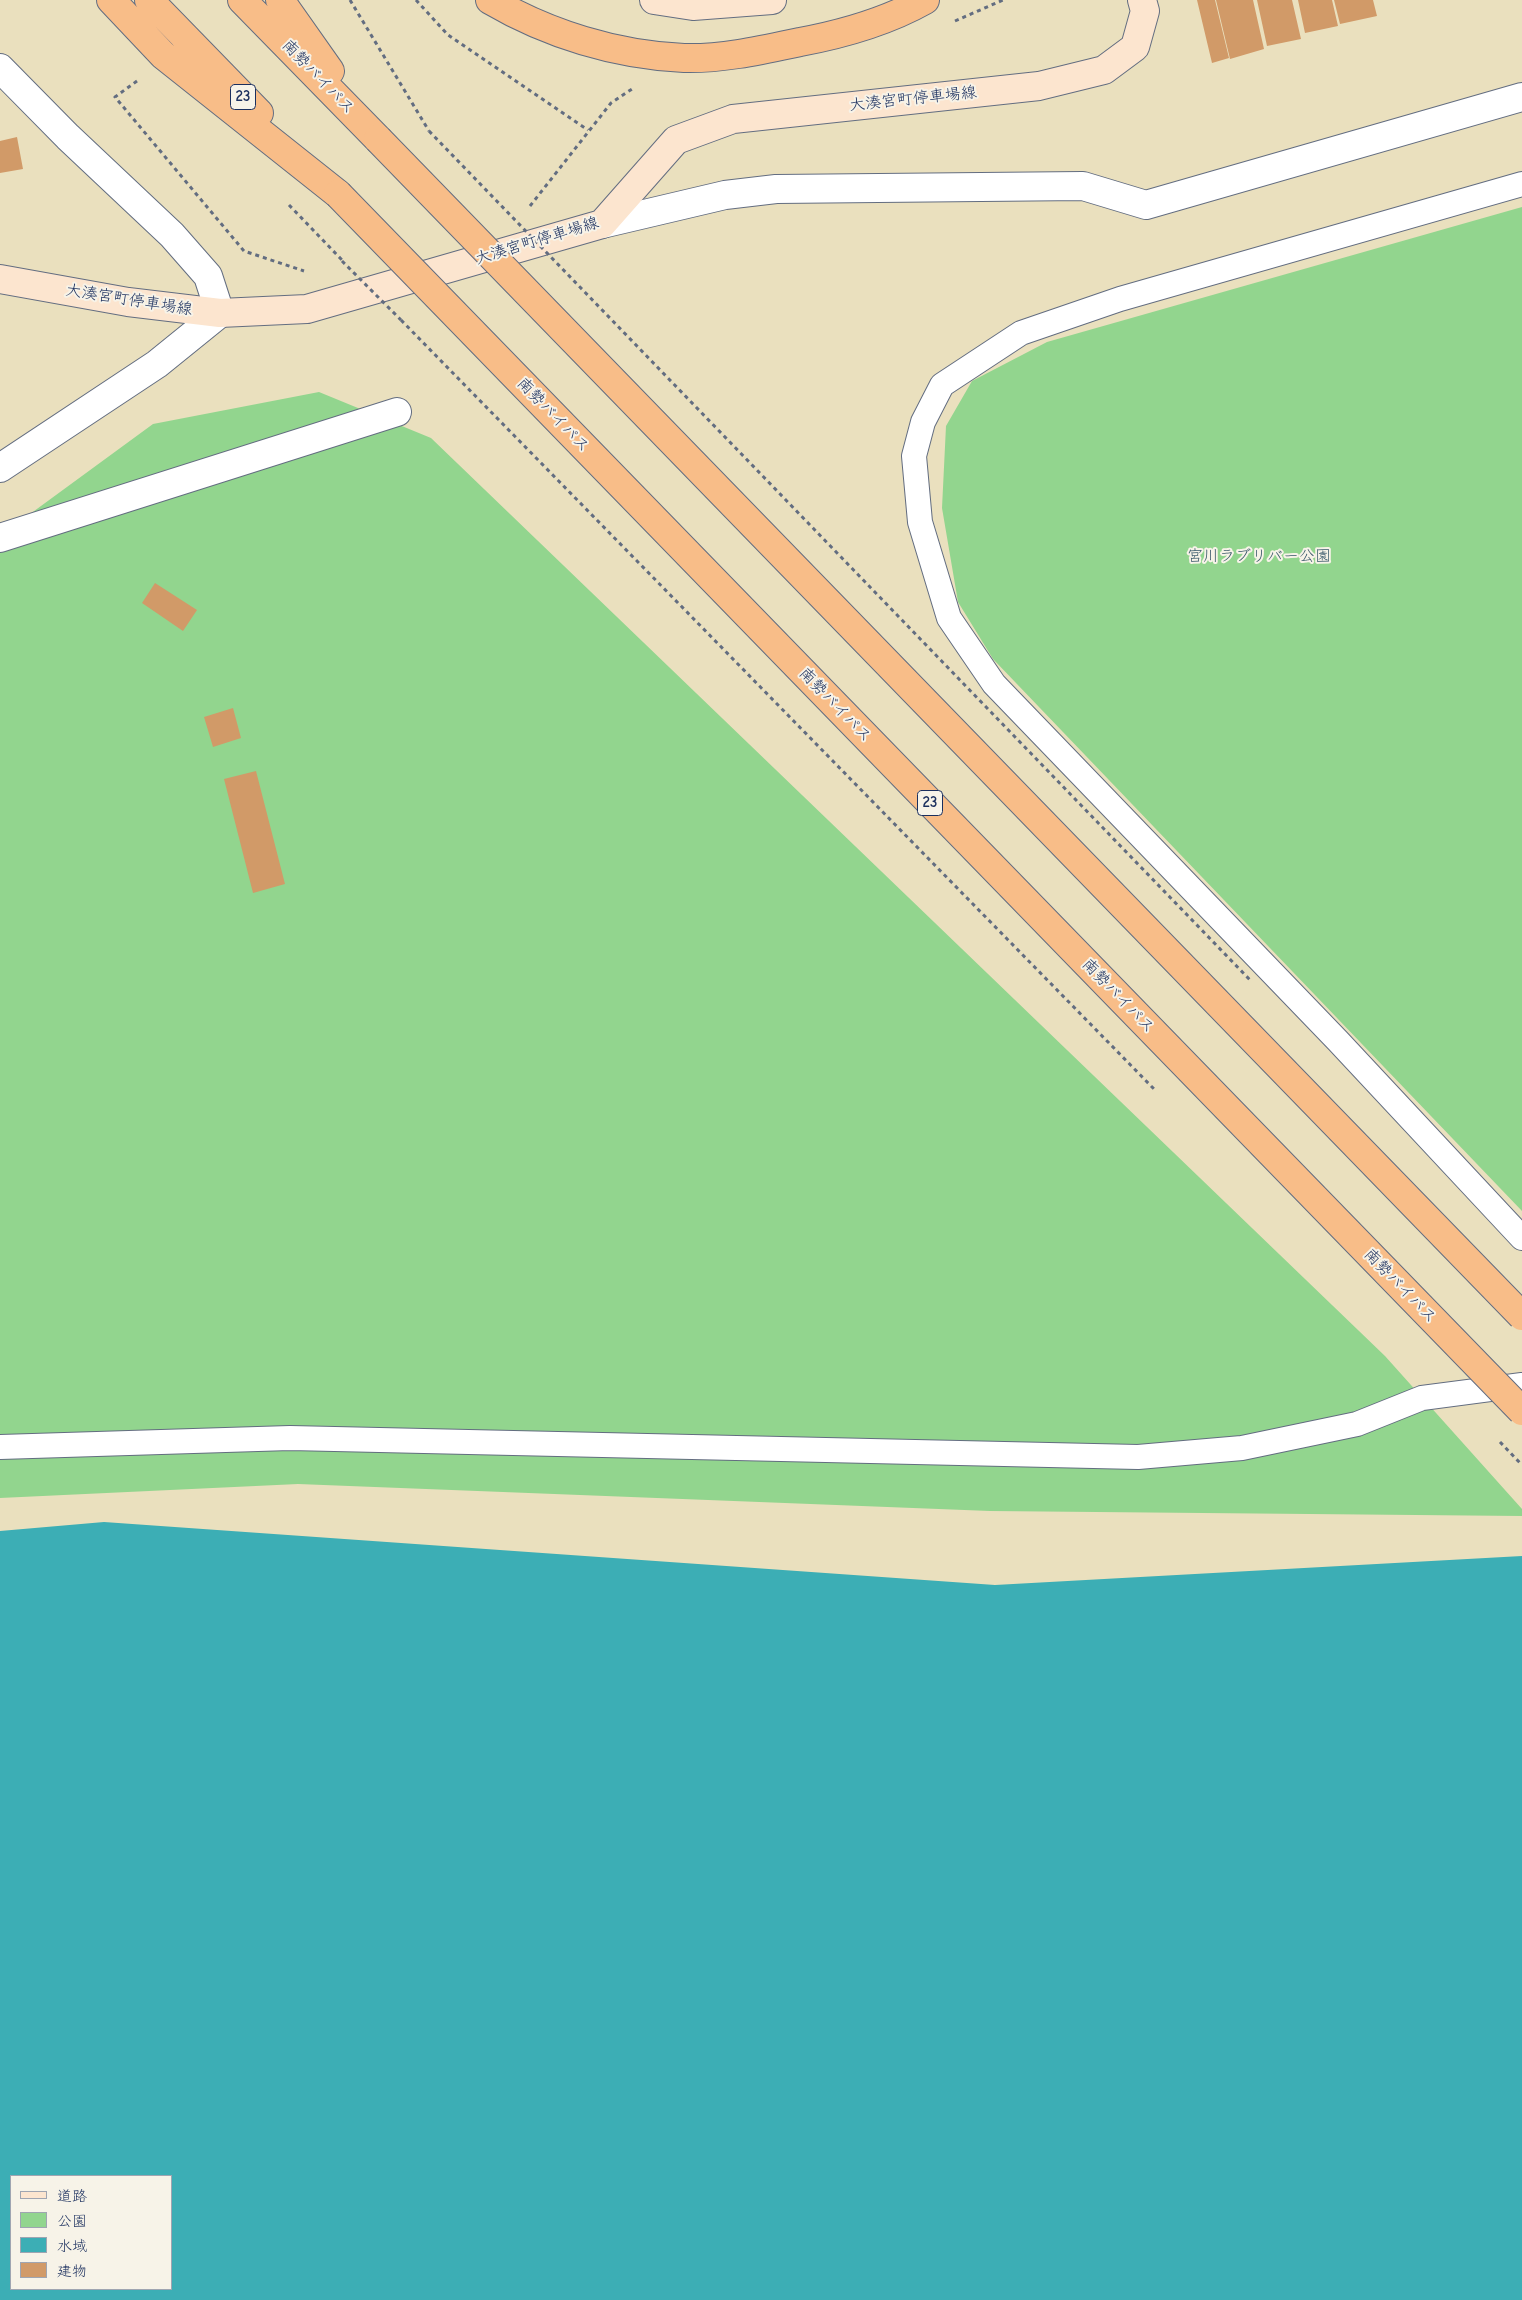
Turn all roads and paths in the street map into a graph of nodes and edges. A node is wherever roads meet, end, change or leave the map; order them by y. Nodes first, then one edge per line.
1 (110, 0) edge
2 (149, 0) edge
3 (242, 0) edge
4 (280, 0) edge
5 (350, 0) edge
6 (416, 0) edge
7 (490, 0) edge
8 (654, 0) edge
9 (772, 0) edge
10 (925, 0) edge
11 (1142, 0) edge
12 (0, 68) edge
13 (115, 97) dead end
14 (1522, 97) edge
15 (588, 130) dead end
16 (378, 139) junction
17 (1522, 184) edge
18 (338, 194) junction
19 (602, 224) junction
20 (244, 251) dead end
21 (342, 261) dead end
22 (0, 278) edge
23 (220, 313) junction
24 (397, 412) dead end
25 (0, 468) edge
26 (0, 538) edge
27 (1259, 989) dead end
28 (1160, 1095) dead end
29 (1522, 1238) edge
30 (1522, 1316) edge
31 (1522, 1386) edge
32 (1522, 1411) edge
33 (1496, 1438) dead end
34 (0, 1447) edge
35 (1522, 1465) edge

1 - 18 highway
2 - 18 highway, 南勢バイパス / 23
3 - 16 highway, 南勢バイパス
4 - 16 highway
5 - 27 path, bridge
6 - 15 path
7 - 10 highway
8 - 9 main road
11 - 19 main road, 大湊宮町停車場線
12 - 23 street
13 - 20 path
14 - 19 street
16 - 30 highway, 南勢バイパス, bridge
17 - 29 lane
18 - 32 highway, 南勢バイパス / 23, bridge
19 - 23 main road, 大湊宮町停車場線
21 - 28 path, bridge
22 - 23 main road, 大湊宮町停車場線
23 - 25 street
24 - 26 street
31 - 34 lane
33 - 35 path

